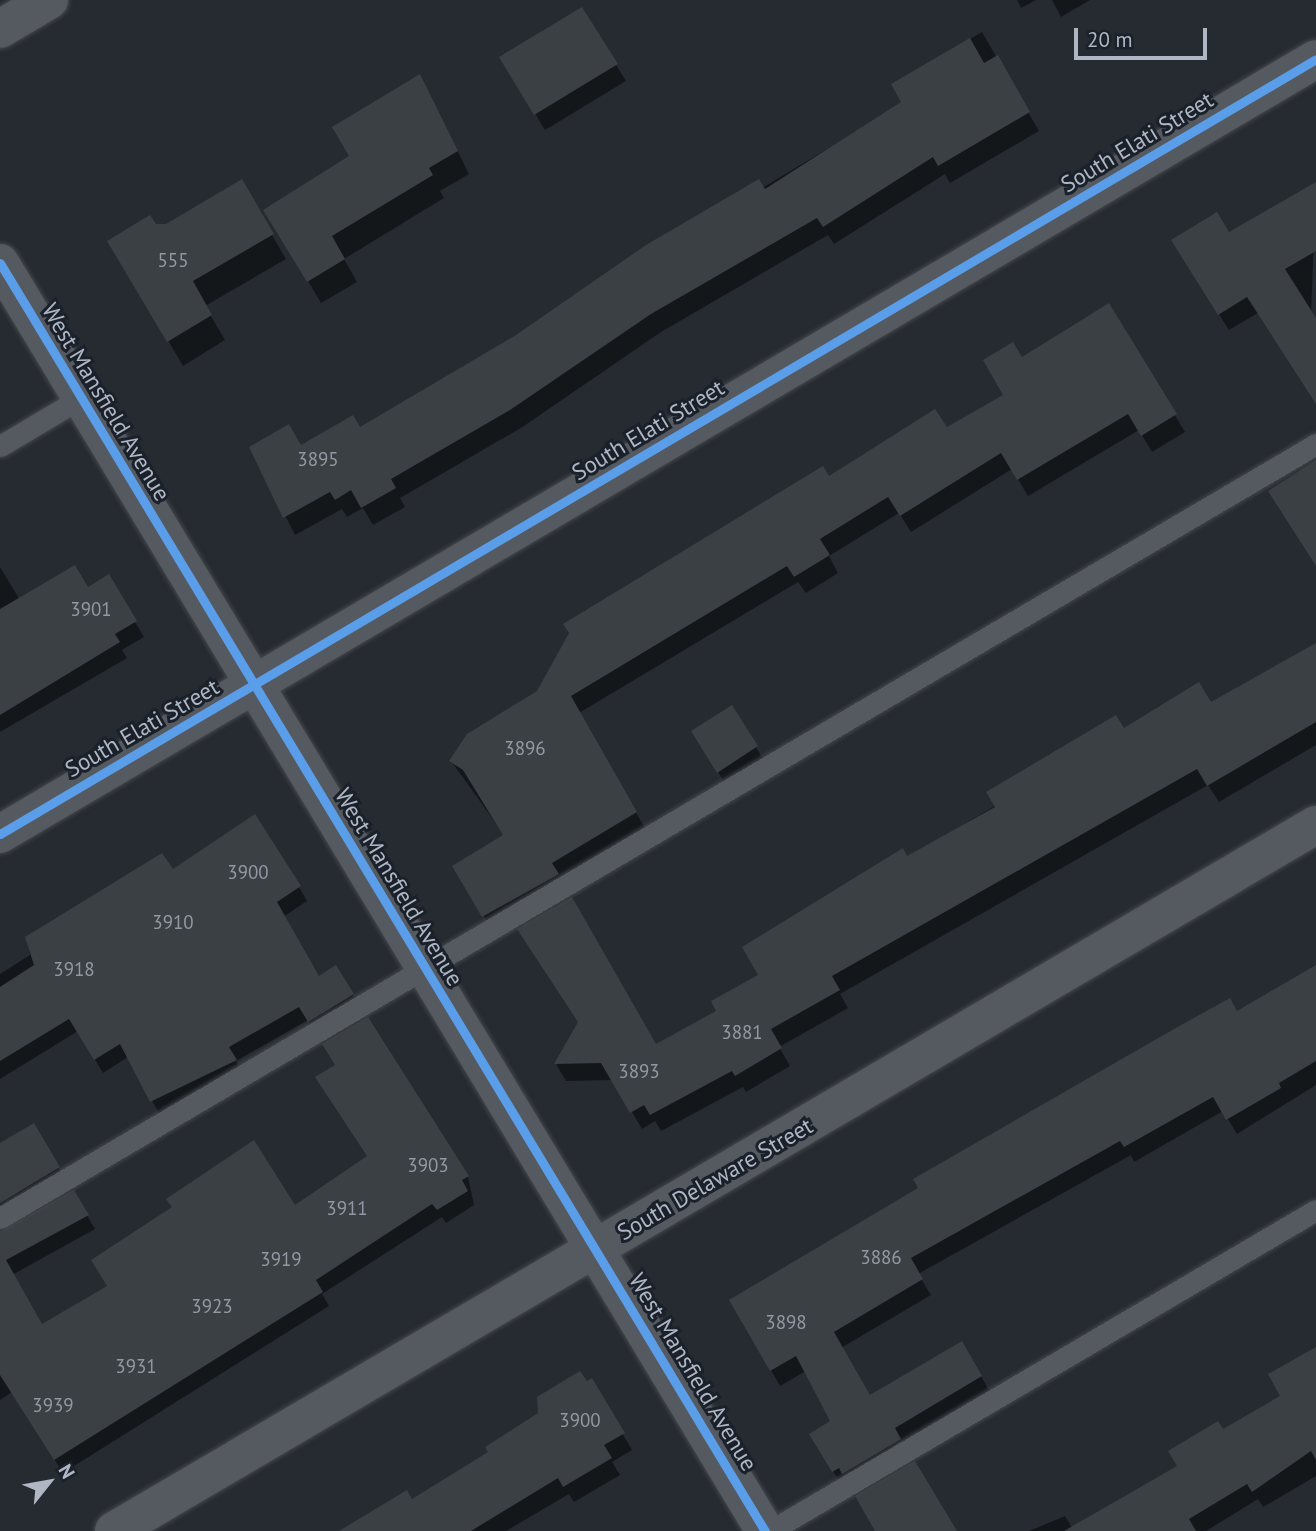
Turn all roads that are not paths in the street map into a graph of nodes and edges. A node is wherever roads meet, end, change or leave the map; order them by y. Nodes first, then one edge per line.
1 (49, 0) edge
2 (0, 29) edge
3 (1316, 59) edge
4 (0, 263) edge
5 (81, 398) junction
6 (1316, 444) edge
7 (0, 446) edge
8 (254, 684) junction
9 (1316, 825) edge
10 (0, 834) edge
11 (427, 970) junction
12 (1316, 1210) edge
13 (0, 1219) edge
14 (596, 1249) junction
15 (114, 1531) edge
16 (768, 1531) edge

1 - 2 street
3 - 8 street, South Elati Street
4 - 5 street, West Mansfield Avenue
5 - 7 lane
5 - 8 street, West Mansfield Avenue
6 - 11 lane
8 - 10 street, South Elati Street
8 - 11 street, West Mansfield Avenue
9 - 14 street, South Delaware Street
11 - 13 lane
11 - 14 street, West Mansfield Avenue
12 - 16 lane
14 - 15 street, South Delaware Street
14 - 16 street, West Mansfield Avenue

